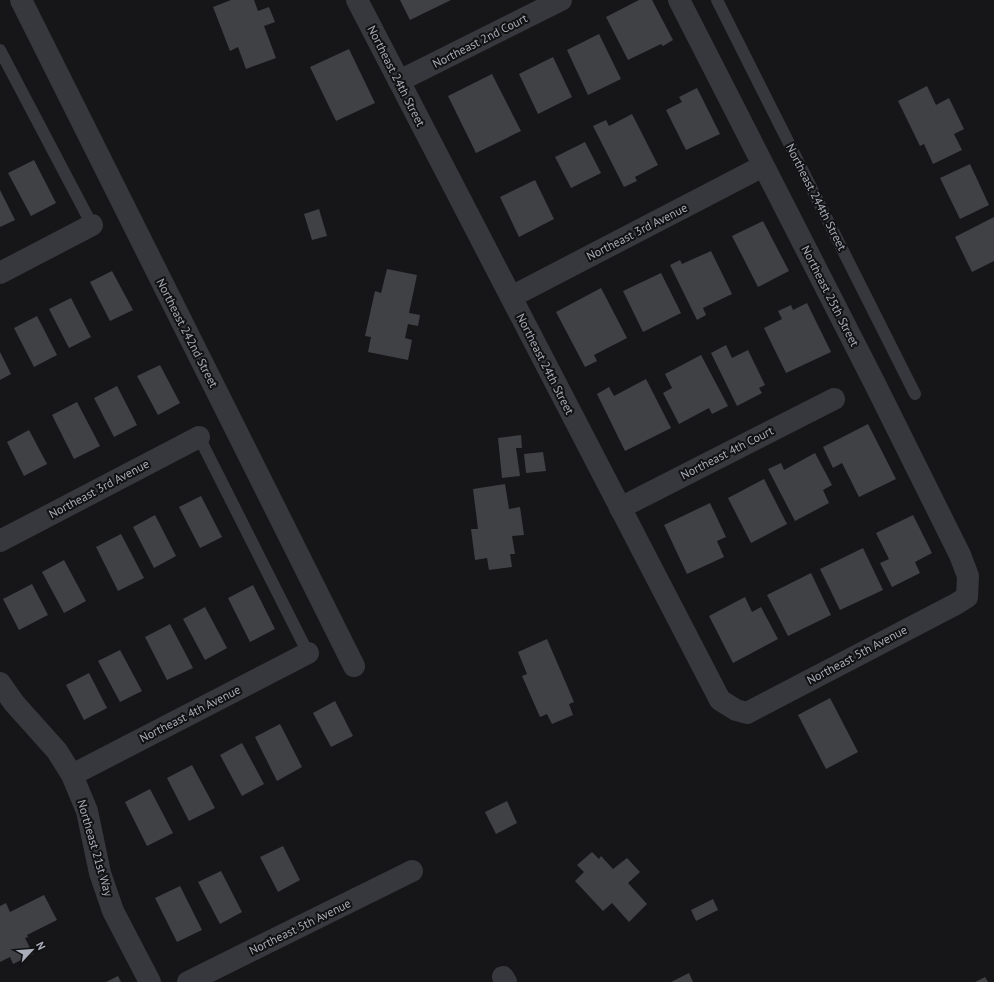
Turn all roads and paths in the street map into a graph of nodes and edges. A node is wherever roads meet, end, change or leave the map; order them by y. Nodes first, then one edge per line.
1 (21, 0) edge
2 (357, 0) edge
3 (561, 0) edge
4 (679, 0) edge
5 (717, 0) edge
6 (0, 50) edge
7 (399, 81) junction
8 (763, 166) junction
9 (92, 225) joint
10 (0, 273) edge
11 (511, 297) junction
12 (915, 394) dead end
13 (834, 399) dead end
14 (199, 437) joint
15 (620, 508) junction
16 (0, 541) edge
17 (967, 596) joint
18 (308, 653) joint
19 (354, 666) dead end
20 (0, 683) edge
21 (747, 713) joint
22 (72, 775) junction
23 (412, 871) dead end
24 (150, 982) edge
25 (188, 982) edge

1 - 19 street, Northeast 242nd Street
2 - 7 street, Northeast 24th Street
3 - 7 street, Northeast 2nd Court
4 - 8 street, Northeast 25th Street
5 - 12 lane, Northeast 244th Street
6 - 9 lane
7 - 11 street, Northeast 24th Street
8 - 11 street, Northeast 3rd Avenue
8 - 17 street, Northeast 25th Street
9 - 10 street
11 - 15 street, Northeast 24th Street
13 - 15 street, Northeast 4th Court
14 - 16 street, Northeast 3rd Avenue
14 - 18 lane
15 - 21 street, Northeast 24th Street
17 - 21 street, Northeast 5th Avenue
18 - 22 street, Northeast 4th Avenue
20 - 22 street, Northeast 21st Way
22 - 24 street, Northeast 21st Way
23 - 25 street, Northeast 5th Avenue

